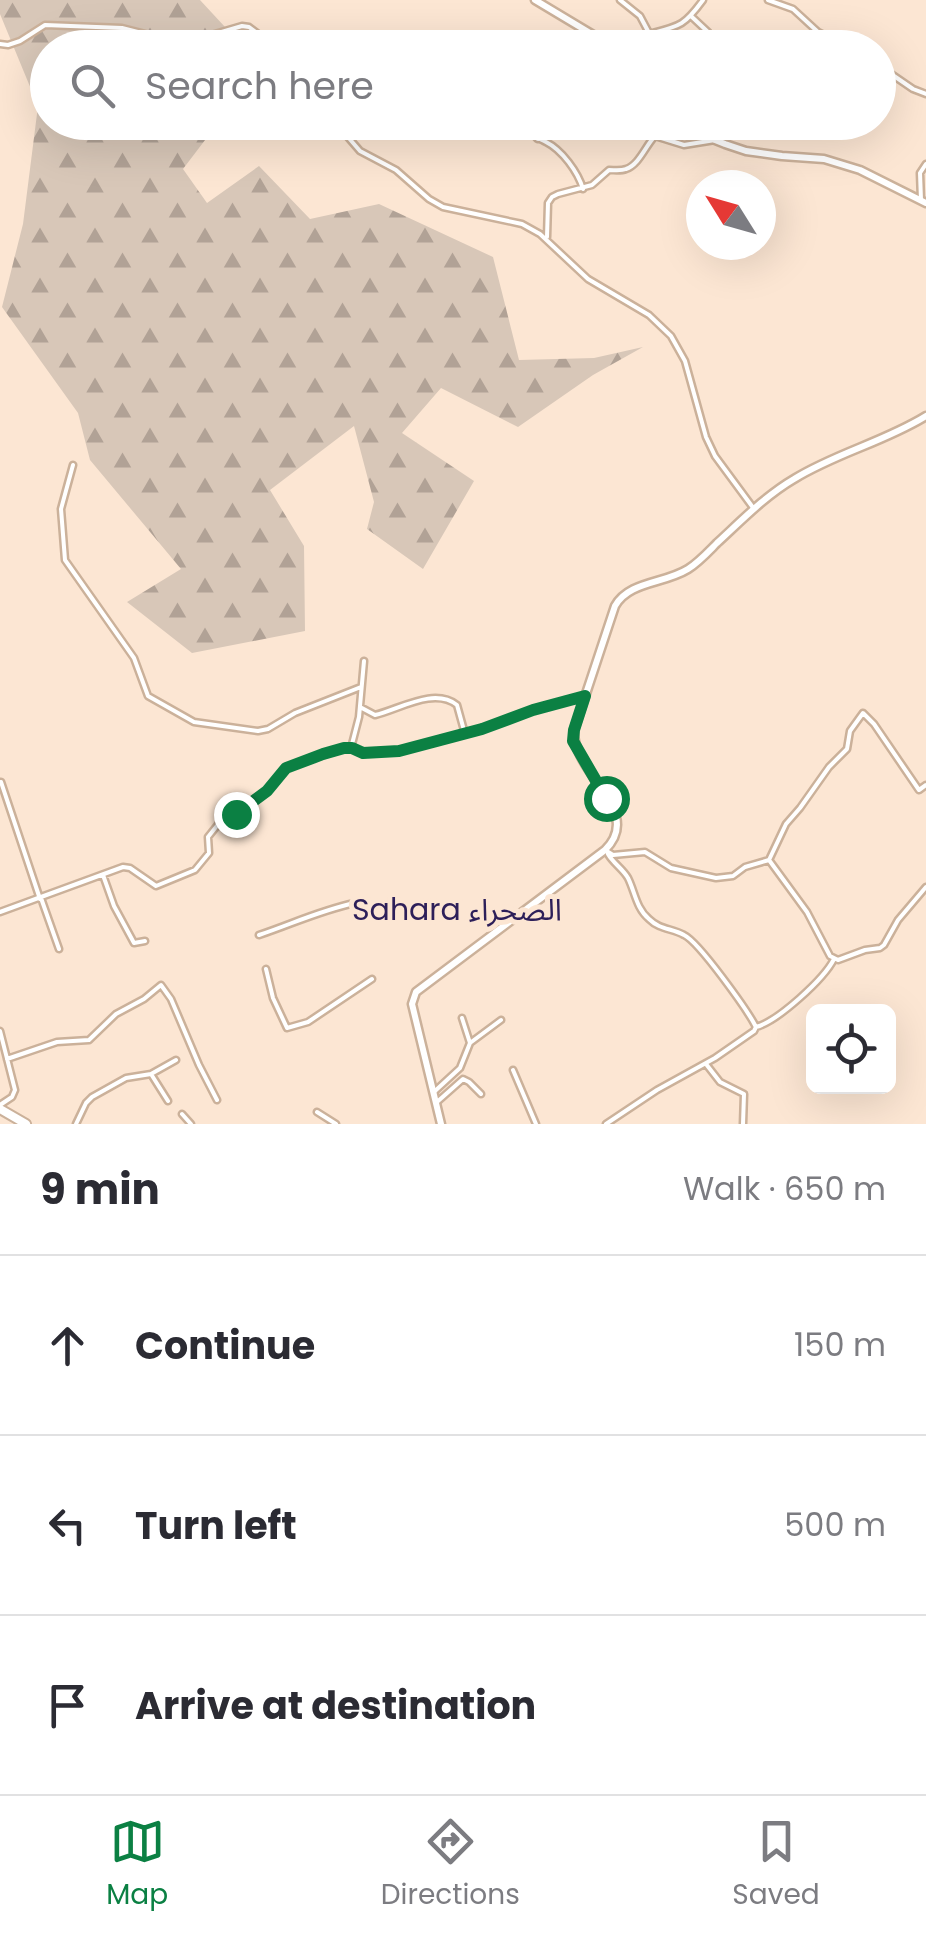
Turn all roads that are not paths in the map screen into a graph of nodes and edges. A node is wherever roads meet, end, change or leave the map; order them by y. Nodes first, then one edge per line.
1 (535, 0) edge
2 (556, 0) edge
3 (620, 0) edge
4 (703, 0) edge
5 (768, 0) edge
6 (550, 10) junction
7 (692, 17) junction
8 (37, 30) edge
9 (130, 30) edge
10 (228, 30) edge
11 (253, 30) edge
12 (584, 30) edge
13 (647, 30) edge
14 (664, 30) edge
15 (706, 30) edge
16 (816, 30) edge
17 (30, 35) edge
18 (0, 44) edge
19 (896, 77) edge
20 (926, 94) edge
21 (351, 140) edge
22 (538, 140) edge
23 (650, 140) edge
24 (670, 140) edge
25 (715, 140) joint
26 (926, 164) edge
27 (583, 189) junction
28 (924, 202) edge
29 (546, 240) junction
30 (925, 419) edge
31 (73, 465) dead end
32 (754, 509) junction
33 (364, 661) dead end
34 (361, 686) junction
35 (585, 696) junction
36 (360, 707) junction
37 (466, 734) junction
38 (352, 748) junction
39 (1, 782) edge
40 (926, 784) edge
41 (606, 850) junction
42 (768, 860) junction
43 (103, 874) junction
44 (926, 887) edge
45 (40, 898) junction
46 (355, 902) dead end
47 (0, 912) edge
48 (259, 934) dead end
49 (146, 942) dead end
50 (59, 950) dead end
51 (834, 959) junction
52 (266, 969) dead end
53 (372, 979) dead end
54 (462, 1018) dead end
55 (501, 1020) dead end
56 (756, 1027) junction
57 (0, 1031) edge
58 (470, 1044) junction
59 (7, 1060) junction
60 (176, 1060) dead end
61 (705, 1063) junction
62 (513, 1070) dead end
63 (152, 1074) junction
64 (435, 1091) junction
65 (481, 1094) dead end
66 (217, 1100) dead end
67 (168, 1101) dead end
68 (437, 1102) junction
69 (0, 1108) edge
70 (317, 1112) dead end
71 (182, 1114) dead end
72 (26, 1124) edge
73 (76, 1124) edge
74 (191, 1124) edge
75 (336, 1124) edge
76 (442, 1124) edge
77 (536, 1124) edge
78 (606, 1124) edge
79 (743, 1124) edge

1 - 6 main road
2 - 6 street
3 - 13 street
4 - 7 street
5 - 16 street
6 - 12 main road
7 - 14 street
7 - 15 street
8 - 9 street
10 - 11 street
17 - 18 street
19 - 20 street
21 - 29 street
22 - 27 street
23 - 27 street
24 - 25 street
25 - 28 main road
26 - 28 street
27 - 29 street
29 - 32 street
30 - 32 main road
31 - 34 street
32 - 35 main road
33 - 34 street
34 - 36 street
35 - 37 street
35 - 41 main road
36 - 37 street
36 - 38 street
37 - 38 street
38 - 43 street
39 - 45 street
40 - 42 street
41 - 42 street
41 - 56 street
41 - 64 main road
42 - 51 street
43 - 45 street
43 - 49 street
44 - 51 street
45 - 47 street
45 - 50 street
46 - 48 street
51 - 56 street
52 - 53 street
54 - 58 street
55 - 58 street
56 - 61 street
57 - 59 street
58 - 64 street
59 - 66 street
59 - 69 street
60 - 63 street
61 - 78 street
61 - 79 street
62 - 77 street
63 - 67 street
63 - 73 street
64 - 68 main road
65 - 68 street
68 - 76 main road
69 - 72 main road
70 - 75 street
71 - 74 street

